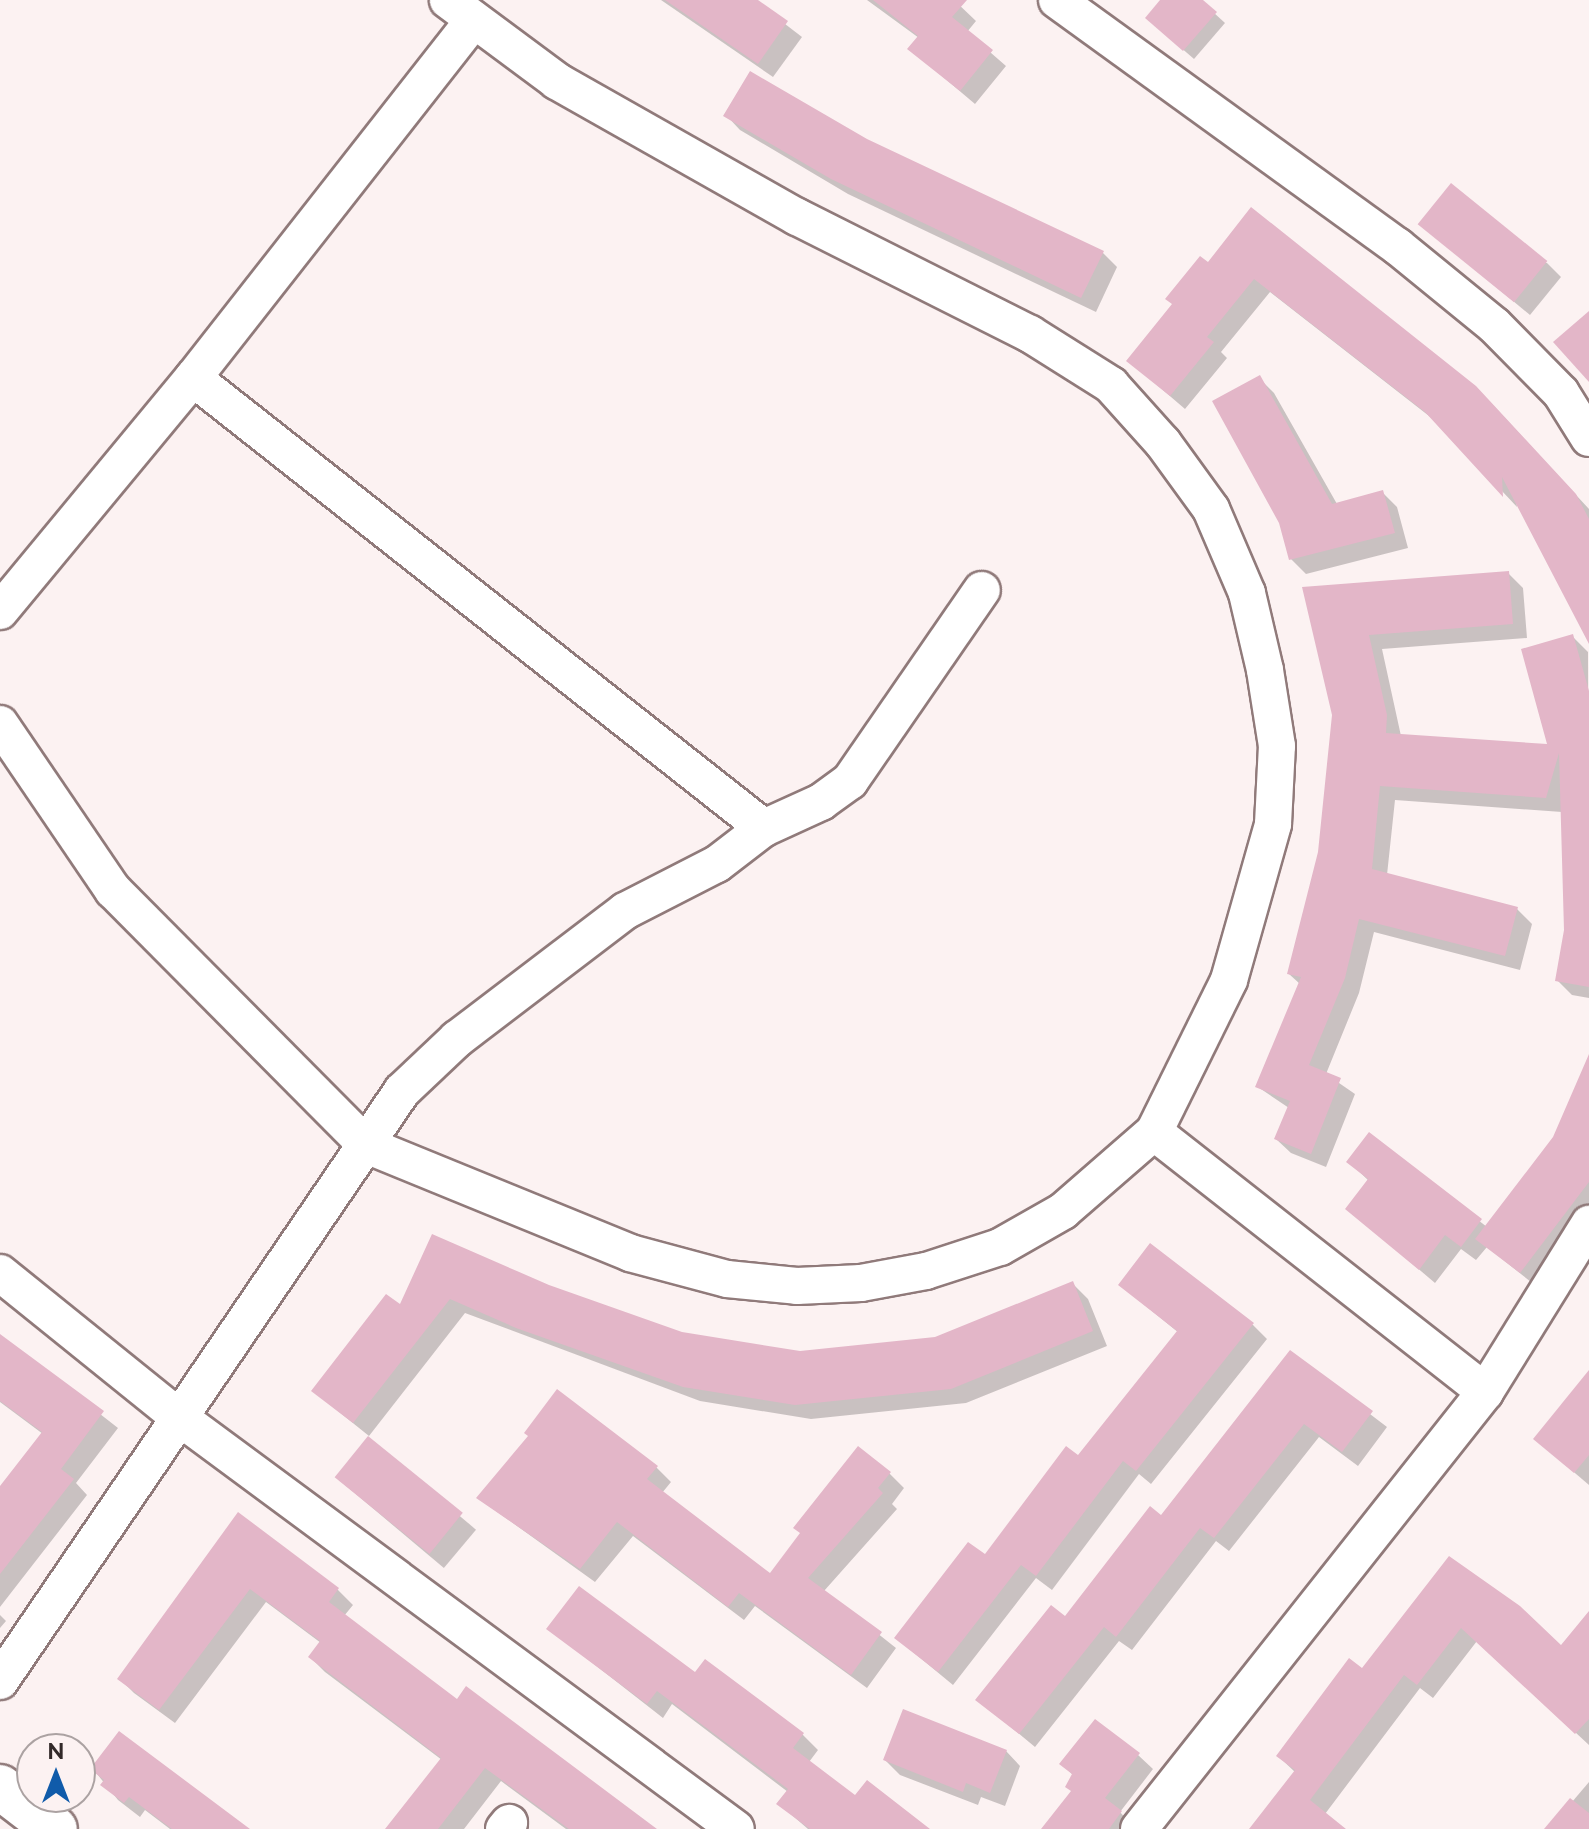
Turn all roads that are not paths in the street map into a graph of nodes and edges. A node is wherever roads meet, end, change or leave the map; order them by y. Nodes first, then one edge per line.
1 (1057, 0) edge
2 (461, 10) edge
3 (193, 378) junction
4 (1589, 438) edge
5 (982, 590) dead end
6 (0, 611) edge
7 (0, 724) edge
8 (764, 828) junction
9 (1154, 1132) junction
10 (366, 1145) junction
11 (1589, 1224) edge
12 (0, 1273) edge
13 (1485, 1392) junction
14 (180, 1418) junction
15 (0, 1681) edge
16 (0, 1787) edge
17 (55, 1829) edge
18 (736, 1829) edge
19 (1139, 1829) edge

1 - 4 street
2 - 3 street
2 - 9 street
3 - 6 street
3 - 8 street
5 - 8 street
7 - 10 street
8 - 10 street
9 - 10 street
9 - 13 street
10 - 14 street
11 - 13 street
12 - 14 street
13 - 19 street
14 - 15 street
14 - 18 street
16 - 17 street

